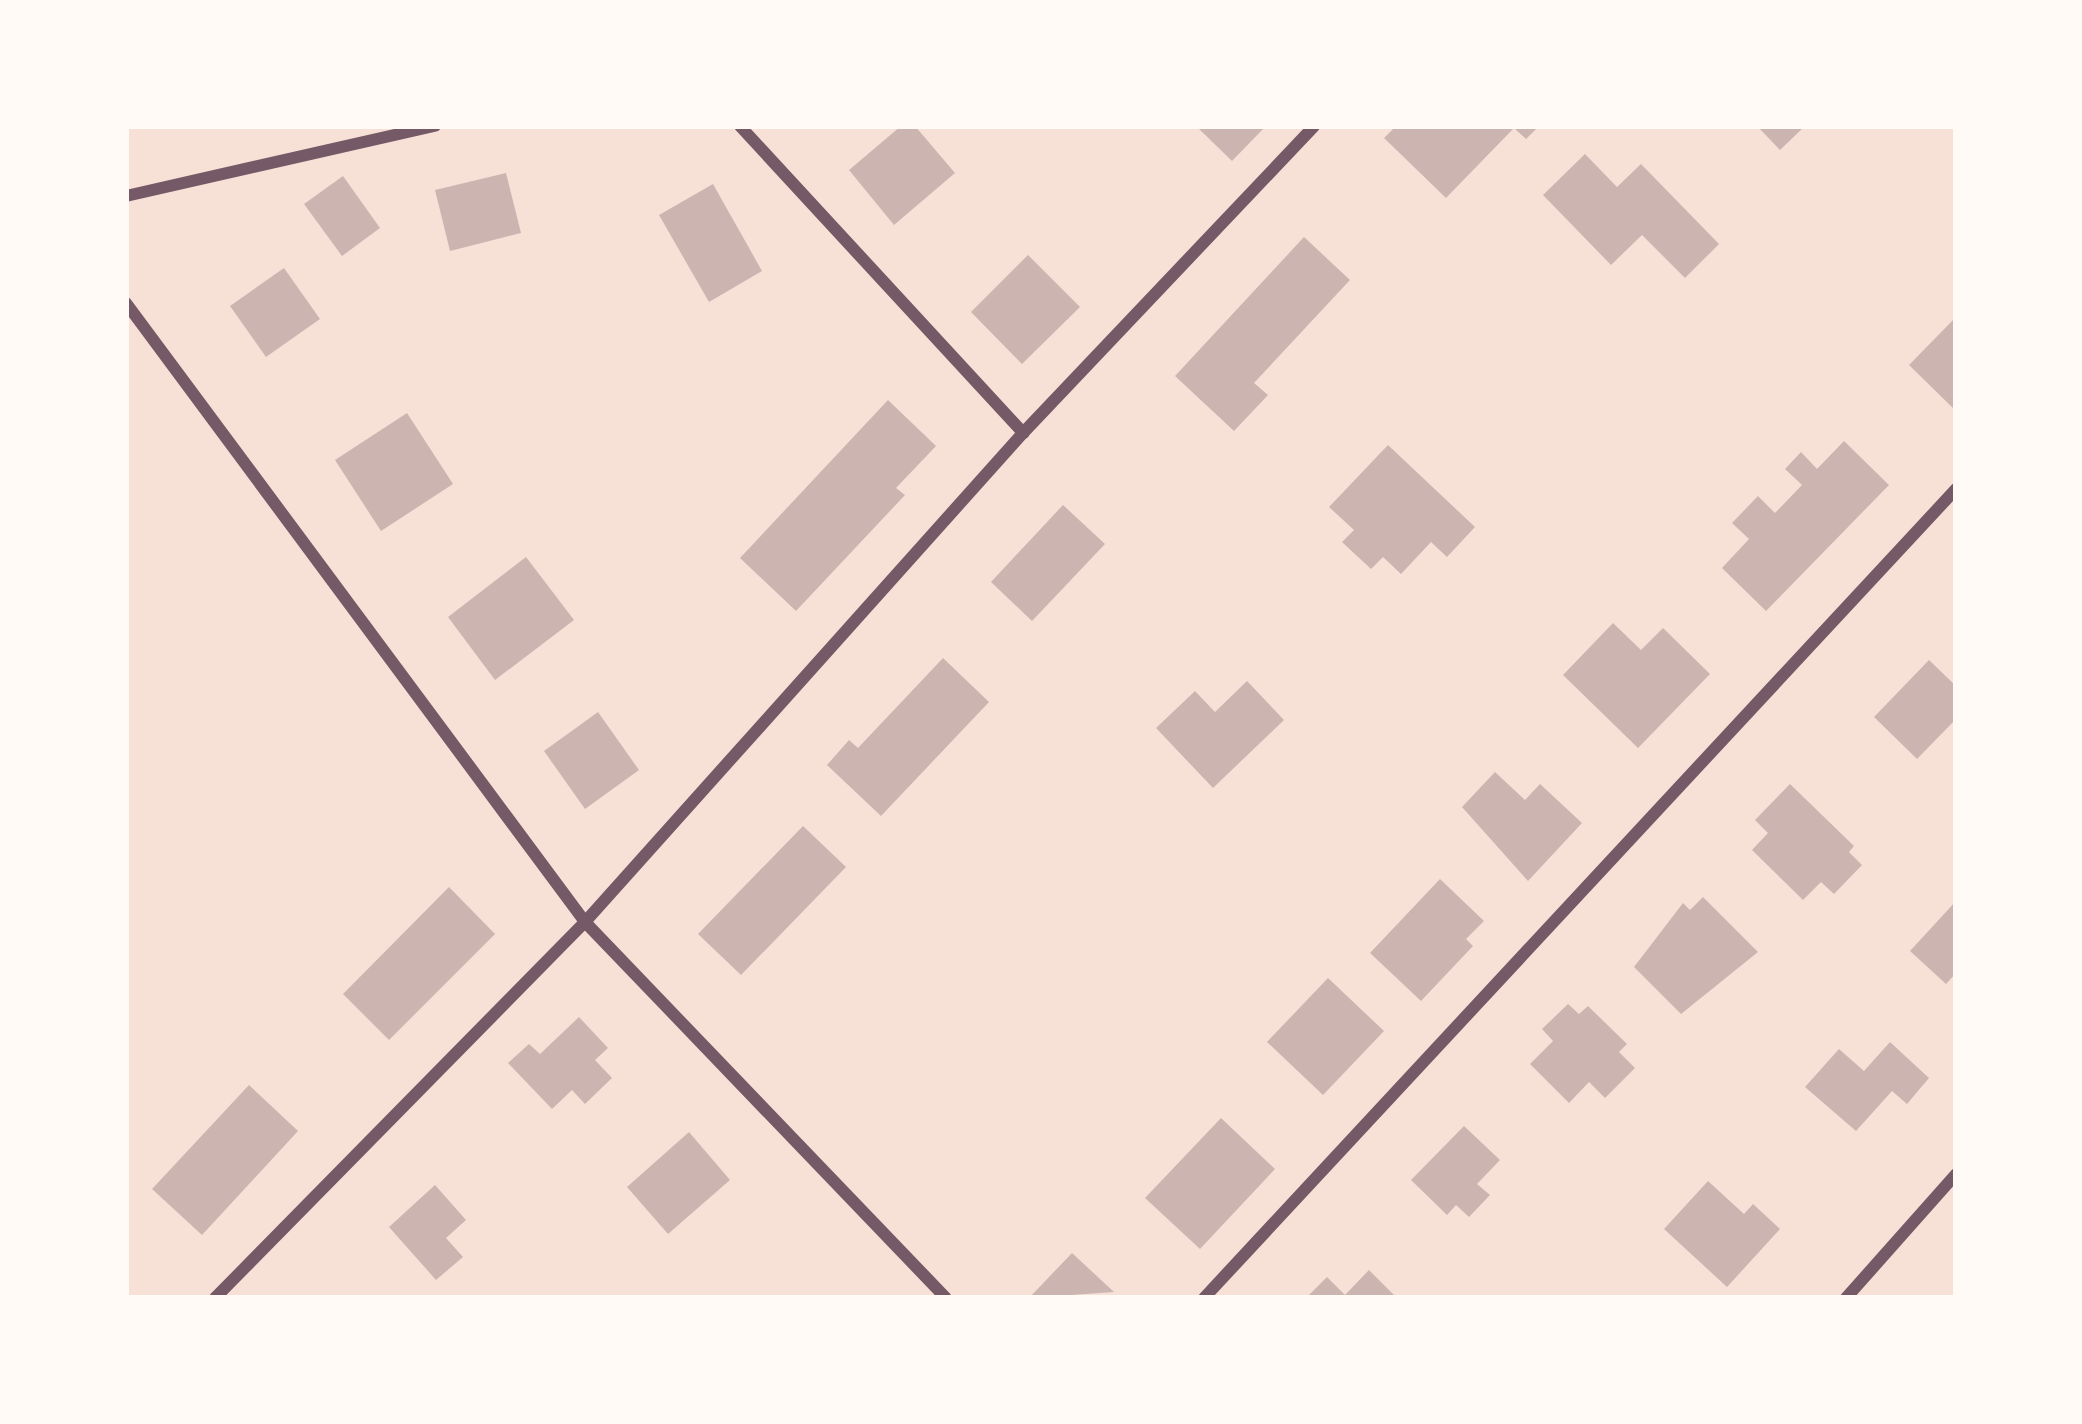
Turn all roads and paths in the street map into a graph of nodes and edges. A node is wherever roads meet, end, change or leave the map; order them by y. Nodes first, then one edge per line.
1 (434, 126) edge
2 (740, 126) edge
3 (1314, 126) edge
4 (126, 196) edge
5 (126, 303) edge
6 (1023, 433) junction
7 (1956, 489) edge
8 (585, 922) junction
9 (1956, 1174) edge
10 (215, 1298) edge
11 (946, 1298) edge
12 (1204, 1298) edge
13 (1846, 1298) edge

1 - 4 street
2 - 6 street
3 - 6 street
5 - 8 street
6 - 8 street
7 - 12 street
8 - 10 street
8 - 11 street
9 - 13 street

